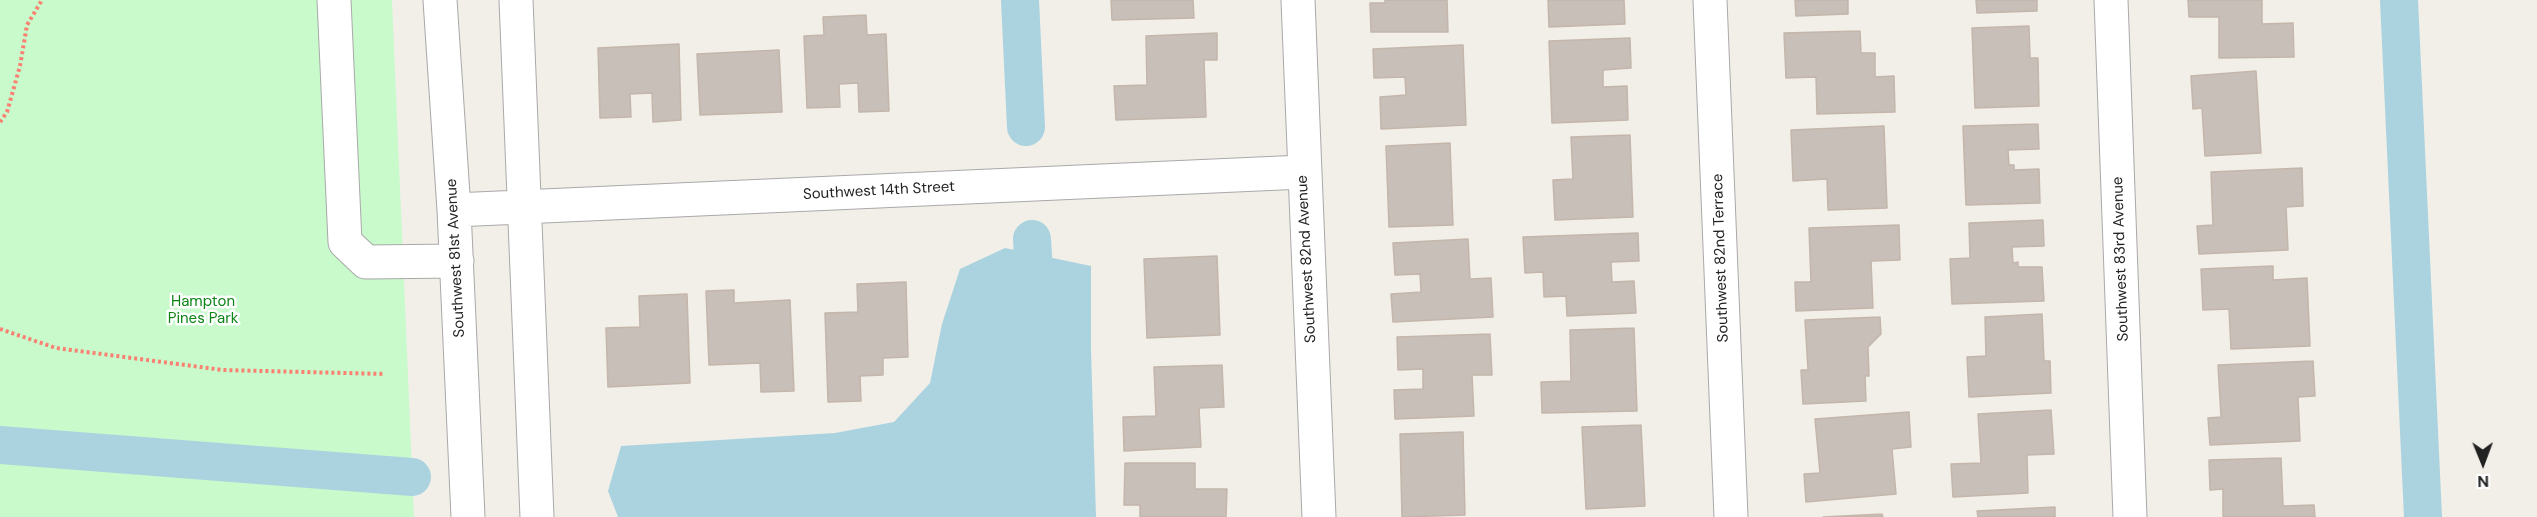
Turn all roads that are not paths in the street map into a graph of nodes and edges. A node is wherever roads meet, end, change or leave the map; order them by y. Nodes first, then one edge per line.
1 (334, 0) edge
2 (440, 0) edge
3 (516, 0) edge
4 (1298, 0) edge
5 (1710, 0) edge
6 (2111, 0) edge
7 (1303, 172) junction
8 (525, 207) junction
9 (454, 210) junction
10 (457, 261) junction
11 (468, 517) edge
12 (537, 517) edge
13 (1319, 517) edge
14 (1731, 517) edge
15 (2130, 517) edge

1 - 10 street
2 - 9 street, Southwest 81st Avenue
3 - 8 street
4 - 7 street, Southwest 82nd Avenue
5 - 14 street, Southwest 82nd Terrace
6 - 15 street, Southwest 83rd Avenue
7 - 8 street, Southwest 14th Street
7 - 13 street, Southwest 82nd Avenue
8 - 9 street, Southwest 14th Street
8 - 12 street
9 - 10 street, Southwest 81st Avenue
10 - 11 street, Southwest 81st Avenue

